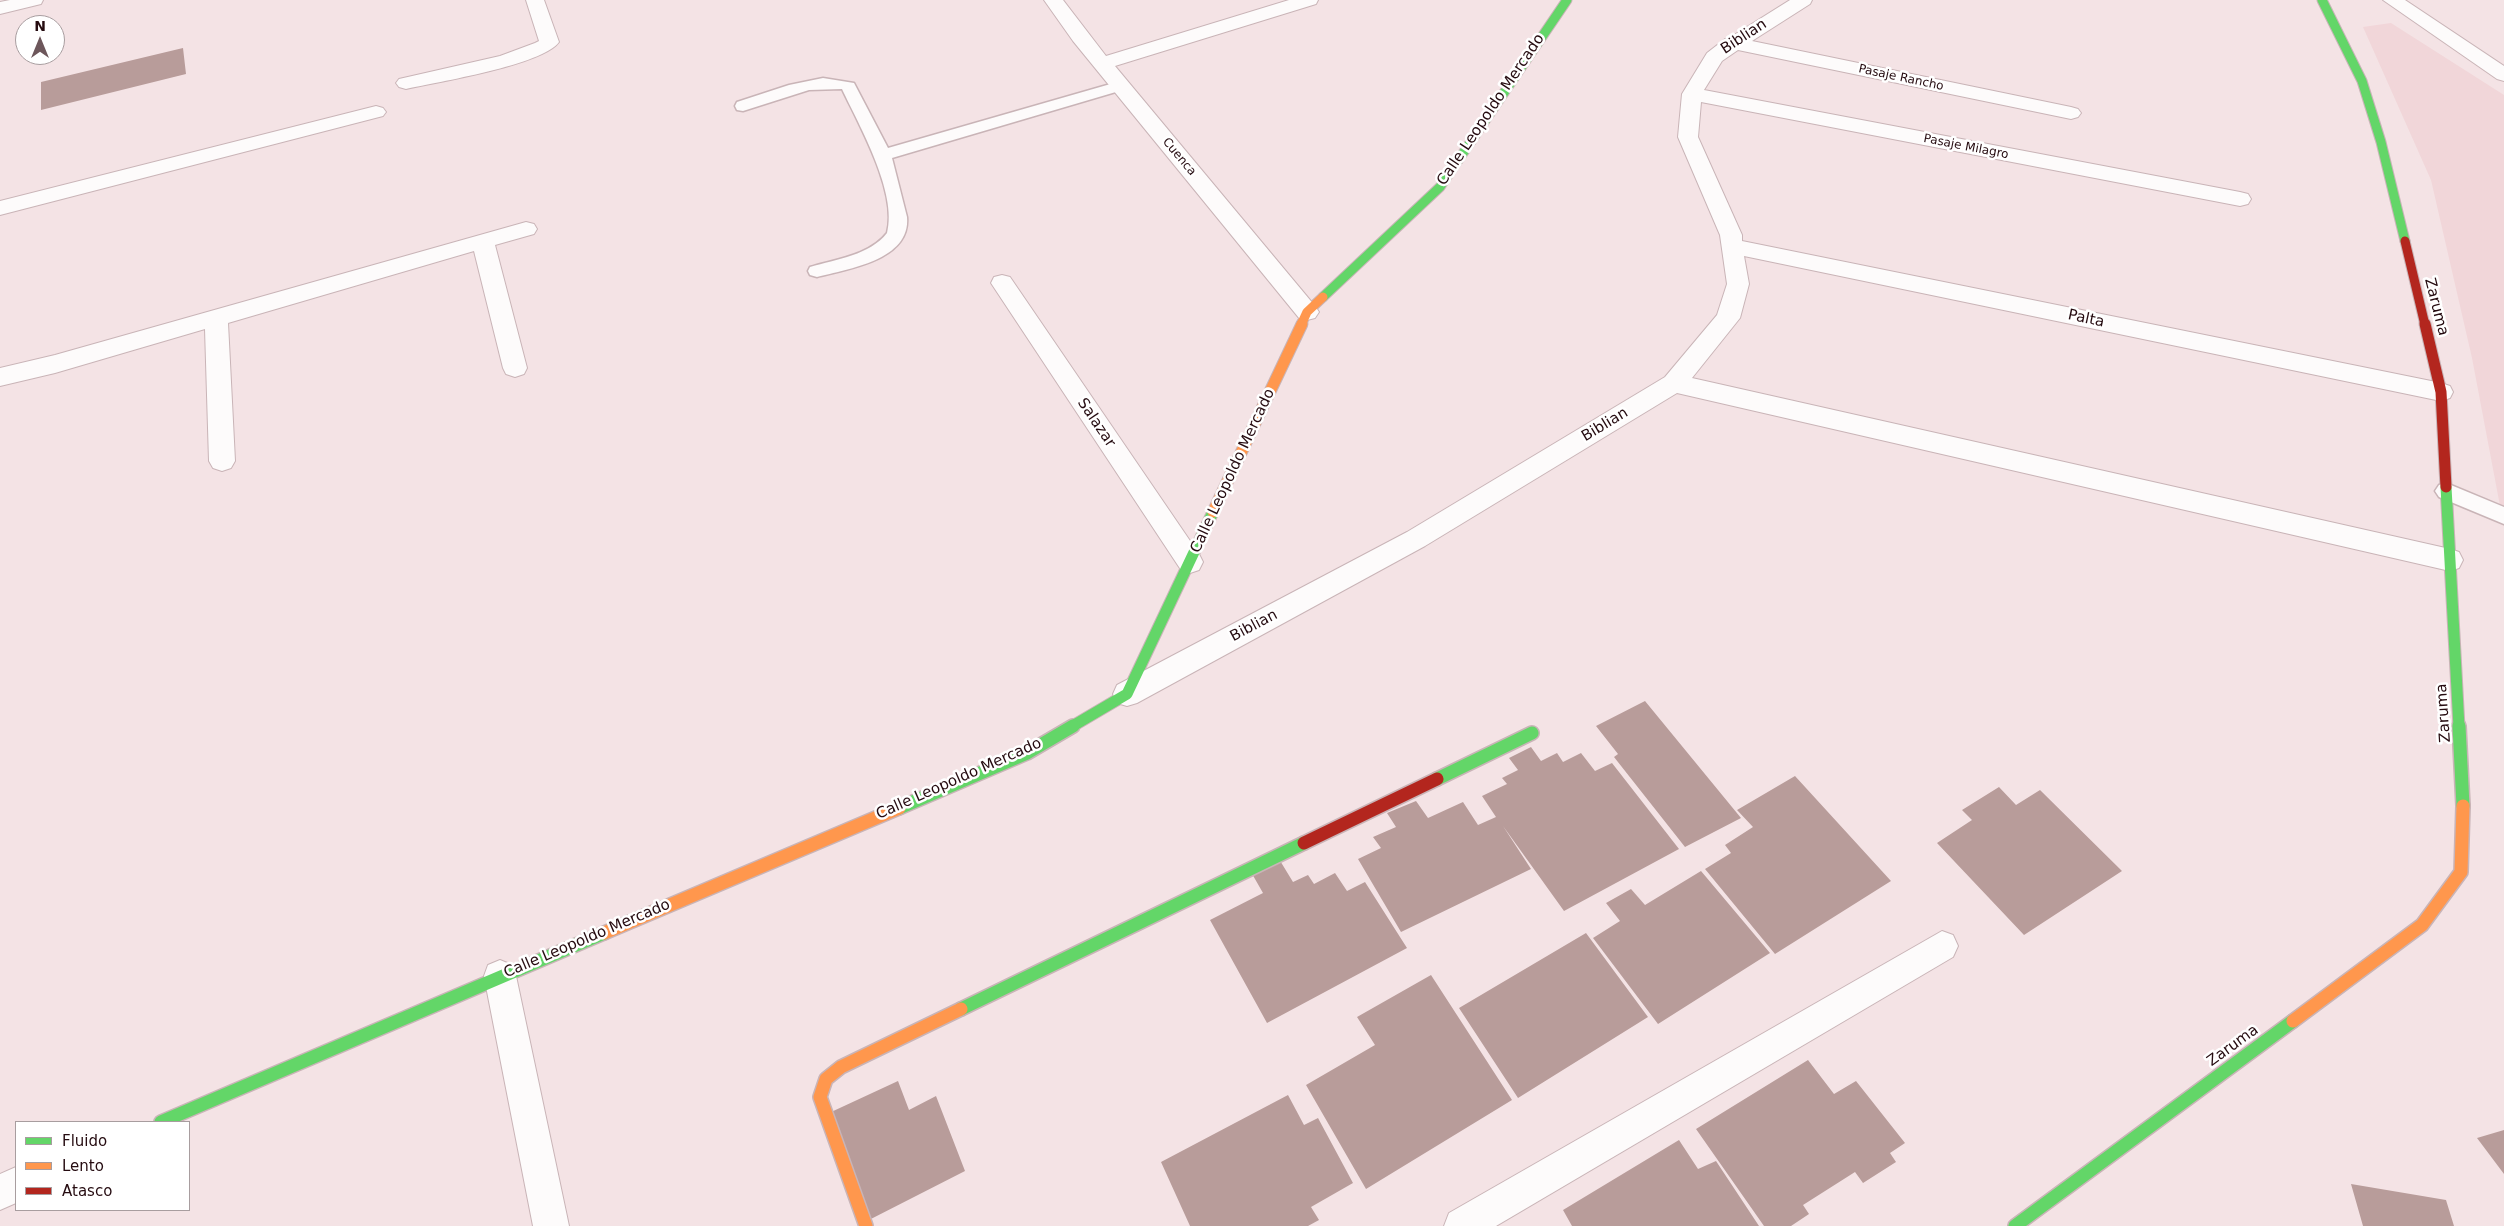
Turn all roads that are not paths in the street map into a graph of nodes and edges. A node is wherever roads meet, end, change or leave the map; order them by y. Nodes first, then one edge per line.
1 (34, 0) edge
2 (534, 0) edge
3 (1053, 0) edge
4 (1309, 0) edge
5 (1567, 0) edge
6 (1803, 0) edge
7 (2322, 0) edge
8 (2392, 0) edge
9 (0, 8) edge
10 (1732, 43) junction
11 (1102, 64) junction
12 (2504, 75) edge
13 (406, 83) dead end
14 (1120, 86) junction
15 (1692, 94) junction
16 (742, 106) dead end
17 (376, 112) dead end
18 (2071, 113) dead end
19 (883, 155) junction
20 (2240, 199) dead end
21 (0, 208) edge
22 (526, 229) dead end
23 (484, 241) junction
24 (1731, 246) junction
25 (817, 271) dead end
26 (1002, 283) dead end
27 (1307, 312) junction
28 (216, 318) junction
29 (515, 368) dead end
30 (0, 376) edge
31 (1674, 383) junction
32 (2441, 392) junction
33 (222, 460) dead end
34 (2446, 491) junction
35 (2504, 516) edge
36 (2450, 560) junction
37 (1190, 562) junction
38 (1126, 694) junction
39 (1532, 733) dead end
40 (1942, 946) dead end
41 (500, 976) junction
42 (163, 1121) edge
43 (15, 1185) edge
44 (0, 1192) edge
45 (551, 1226) edge
46 (866, 1226) edge
47 (1462, 1226) edge
48 (2014, 1226) edge

1 - 9 street
2 - 13 street
3 - 11 street, Cuenca
4 - 11 street
5 - 27 street, Calle Leopoldo Mercado
6 - 10 street, Biblian
7 - 32 street, Zaruma
8 - 12 street
10 - 15 street, Biblian
10 - 18 street, Pasaje Rancho
11 - 14 street, Cuenca
14 - 19 lane
14 - 27 street, Cuenca
15 - 20 street, Pasaje Milagro
15 - 24 street, Biblian
16 - 19 lane
17 - 21 street
19 - 25 lane
22 - 23 street
23 - 28 street
23 - 29 street
24 - 31 street, Biblian
24 - 32 street, Palta
26 - 37 street, Salazar
27 - 37 street, Calle Leopoldo Mercado
28 - 30 street
28 - 33 street
31 - 36 street
31 - 38 street, Biblian
32 - 34 street, Zaruma
34 - 35 lane
34 - 36 street, Zaruma
36 - 48 street, Zaruma
37 - 38 street, Calle Leopoldo Mercado
38 - 41 street, Calle Leopoldo Mercado
39 - 46 street
40 - 47 street
41 - 42 street, Calle Leopoldo Mercado
41 - 45 street
43 - 44 street

